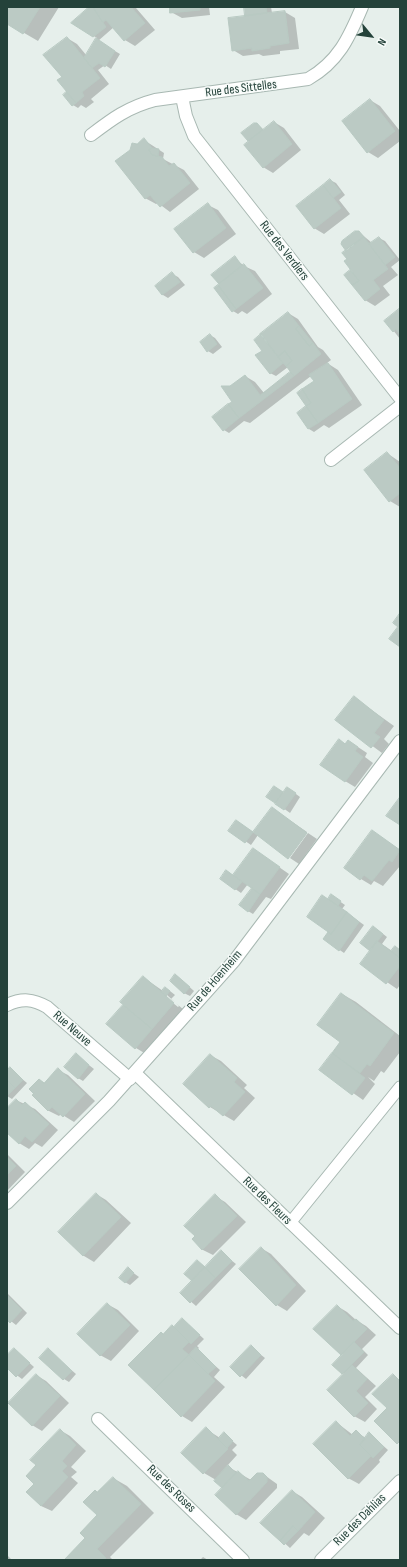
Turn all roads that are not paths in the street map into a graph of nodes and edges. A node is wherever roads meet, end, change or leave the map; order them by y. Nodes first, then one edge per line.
1 (362, 7) edge
2 (182, 97) junction
3 (91, 135) dead end
4 (400, 398) edge
5 (400, 406) edge
6 (331, 460) dead end
7 (400, 741) edge
8 (7, 1005) edge
9 (132, 1076) junction
10 (400, 1087) edge
11 (7, 1203) edge
12 (290, 1222) junction
13 (400, 1328) edge
14 (98, 1419) dead end
15 (400, 1481) edge
16 (243, 1560) edge
17 (321, 1560) edge

1 - 2 street, Rue des Sittelles
2 - 3 street, Rue des Sittelles
2 - 4 street, Rue des Verdiers
5 - 6 street
7 - 9 street, Rue de Hoenheim
8 - 9 street, Rue Neuve
9 - 11 street, Rue de Hoenheim
9 - 12 street, Rue des Fleurs
10 - 12 lane
12 - 13 street, Rue des Fleurs
14 - 16 street, Rue des Roses
15 - 17 street, Rue des Dahlias

